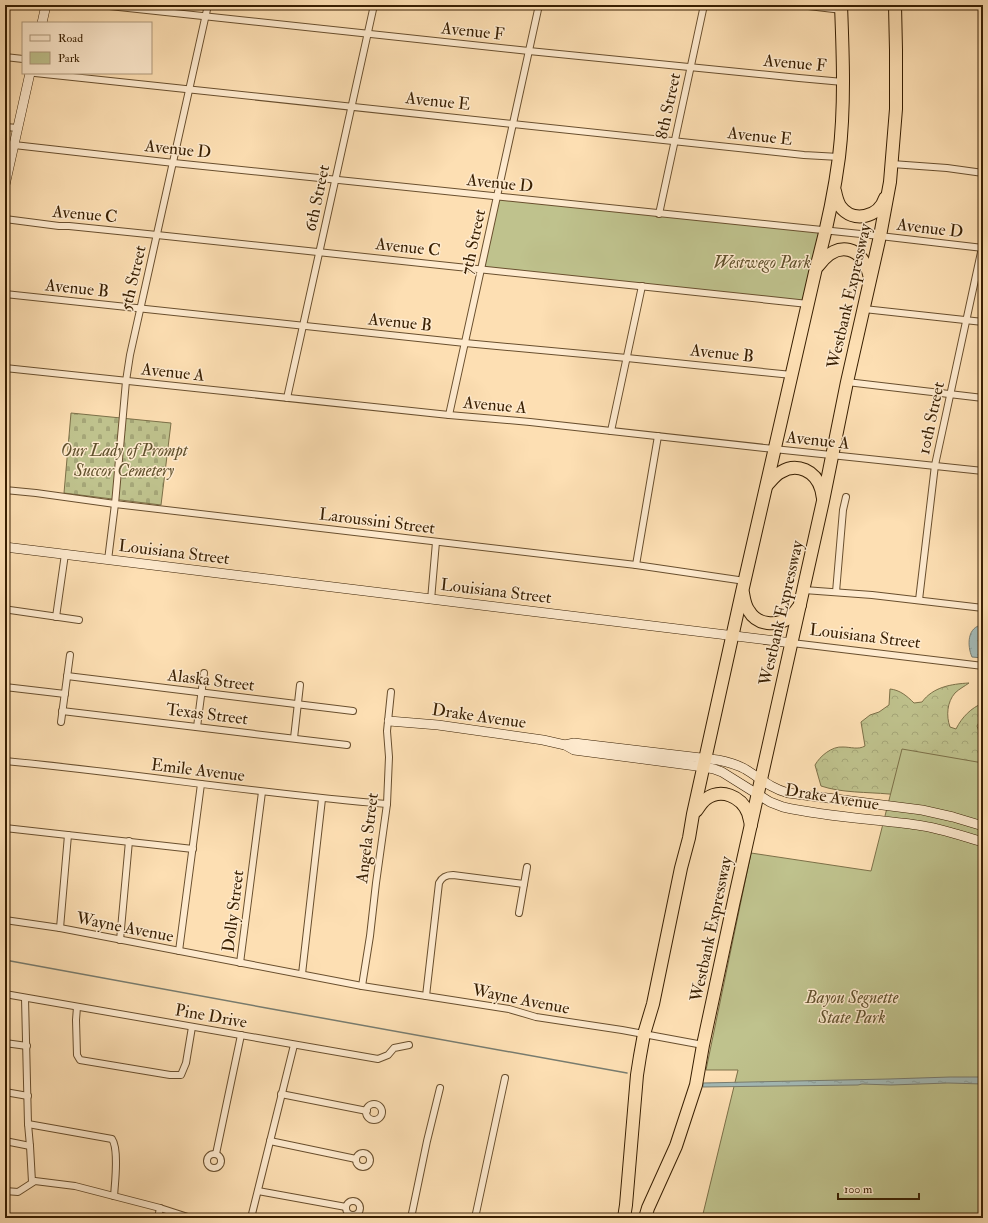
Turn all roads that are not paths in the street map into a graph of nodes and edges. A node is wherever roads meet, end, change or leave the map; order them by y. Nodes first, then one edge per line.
1 (46, 5) edge
2 (100, 5) edge
3 (208, 5) edge
4 (374, 5) edge
5 (539, 5) edge
6 (704, 5) edge
7 (800, 5) edge
8 (895, 5) edge
9 (842, 7) edge
10 (206, 17) junction
11 (42, 22) edge
12 (368, 33) junction
13 (529, 51) junction
14 (5, 57) edge
15 (22, 59) edge
16 (690, 67) junction
17 (30, 74) edge
18 (44, 74) edge
19 (844, 82) junction
20 (190, 90) junction
21 (351, 106) junction
22 (513, 123) junction
23 (5, 127) edge
24 (18, 128) junction
25 (675, 141) junction
26 (14, 145) junction
27 (839, 157) junction
28 (174, 163) junction
29 (892, 164) junction
30 (983, 173) edge
31 (335, 180) junction
32 (5, 185) edge
33 (834, 188) junction
34 (889, 188) junction
35 (497, 197) junction
36 (659, 214) junction
37 (5, 219) edge
38 (826, 231) junction
39 (157, 235) junction
40 (880, 236) junction
41 (983, 246) edge
42 (319, 252) junction
43 (816, 268) junction
44 (481, 269) junction
45 (871, 280) junction
46 (642, 286) junction
47 (5, 294) edge
48 (808, 304) junction
49 (141, 308) junction
50 (864, 309) junction
51 (966, 320) junction
52 (983, 322) edge
53 (303, 325) junction
54 (465, 343) junction
55 (627, 358) junction
56 (5, 368) edge
57 (792, 375) junction
58 (126, 381) junction
59 (847, 382) junction
60 (950, 394) junction
61 (287, 398) junction
62 (983, 398) edge
63 (449, 414) junction
64 (611, 431) junction
65 (658, 436) junction
66 (774, 449) junction
67 (833, 455) junction
68 (935, 465) junction
69 (983, 471) edge
70 (766, 486) junction
71 (5, 490) edge
72 (846, 497) dead end
73 (823, 501) junction
74 (115, 504) junction
75 (436, 542) junction
76 (5, 547) edge
77 (65, 554) junction
78 (108, 560) junction
79 (636, 565) junction
80 (744, 586) junction
81 (804, 590) junction
82 (836, 592) junction
83 (431, 600) junction
84 (919, 600) junction
85 (800, 604) junction
86 (983, 608) edge
87 (10, 610) dead end
88 (56, 617) junction
89 (79, 620) dead end
90 (732, 636) junction
91 (792, 643) junction
92 (70, 655) dead end
93 (983, 666) edge
94 (204, 673) dead end
95 (67, 676) junction
96 (300, 685) dead end
97 (5, 687) edge
98 (201, 692) junction
99 (391, 692) dead end
100 (64, 694) junction
101 (298, 704) junction
102 (62, 711) junction
103 (353, 711) dead end
104 (388, 721) junction
105 (61, 722) dead end
106 (197, 727) junction
107 (294, 738) junction
108 (347, 745) dead end
109 (5, 761) edge
110 (705, 762) junction
111 (761, 780) junction
112 (201, 784) junction
113 (262, 792) junction
114 (758, 795) junction
115 (322, 799) junction
116 (387, 804) junction
117 (693, 814) junction
118 (751, 826) junction
119 (983, 826) edge
120 (5, 828) edge
121 (68, 835) junction
122 (129, 842) junction
123 (983, 842) edge
124 (193, 849) junction
125 (527, 867) dead end
126 (524, 884) junction
127 (519, 913) dead end
128 (5, 920) edge
129 (60, 928) junction
130 (120, 940) junction
131 (179, 951) junction
132 (240, 962) junction
133 (302, 974) junction
134 (333, 980) joint
135 (362, 986) junction
136 (5, 994) edge
137 (426, 996) junction
138 (25, 998) junction
139 (77, 1007) junction
140 (192, 1027) junction
141 (644, 1034) junction
142 (241, 1036) junction
143 (5, 1043) edge
144 (294, 1045) junction
145 (409, 1045) dead end
146 (703, 1045) junction
147 (27, 1046) junction
148 (505, 1078) dead end
149 (440, 1088) dead end
150 (5, 1092) edge
151 (281, 1094) junction
152 (28, 1096) junction
153 (367, 1110) dead end
154 (28, 1124) junction
155 (5, 1141) edge
156 (270, 1141) junction
157 (30, 1146) junction
158 (216, 1154) dead end
159 (356, 1159) dead end
160 (32, 1182) junction
161 (5, 1191) edge
162 (258, 1191) junction
163 (114, 1196) junction
164 (346, 1207) dead end
165 (160, 1208) junction
166 (158, 1218) edge
167 (191, 1218) edge
168 (251, 1218) edge
169 (411, 1218) edge
170 (475, 1218) edge
171 (624, 1218) edge
172 (645, 1218) edge

1 - 11 main road
2 - 10 street, Avenue F
3 - 10 street, 5th Street
4 - 12 street, 6th Street
5 - 13 street, 7th Street
6 - 16 street, 8th Street
7 - 9 street
8 - 29 highway, Westbank Expressway
9 - 19 highway
10 - 12 street, Avenue F
10 - 20 street, 5th Street
12 - 13 street, Avenue F
12 - 21 street, 6th Street
13 - 16 street, Avenue F
13 - 22 street, 7th Street
14 - 15 street
16 - 19 street, Avenue F
16 - 25 street, 8th Street
17 - 24 main road
18 - 20 street, Avenue E
19 - 27 highway
20 - 21 street, Avenue E
20 - 28 street, 5th Street
21 - 22 street, Avenue E
21 - 31 street, 6th Street
22 - 25 street, Avenue E
22 - 35 street, 7th Street
23 - 24 street
24 - 26 main road
25 - 27 street, Avenue E
25 - 36 street, 8th Street
26 - 28 street, Avenue D
26 - 32 main road
27 - 33 highway
28 - 31 street, Avenue D
28 - 39 street, 5th Street
29 - 30 street
29 - 34 highway, Westbank Expressway
31 - 35 street, Avenue D
31 - 42 street, 6th Street
33 - 34 highway
33 - 38 highway
34 - 40 highway, Westbank Expressway
35 - 36 street, Avenue D
35 - 44 street, 7th Street
36 - 38 street, Avenue D
37 - 39 street, Avenue C
38 - 40 street, Avenue D
38 - 43 highway
39 - 42 street, Avenue C
39 - 49 street, 5th Street
40 - 41 street, Avenue D
40 - 45 highway, Westbank Expressway
41 - 51 street, 10th Street
42 - 44 street, Avenue C
42 - 53 street, 6th Street
43 - 45 highway
43 - 48 highway
44 - 46 street, Avenue C
44 - 54 street, 7th Street
45 - 50 highway, Westbank Expressway
46 - 48 street, Avenue C
46 - 55 street
47 - 49 street, Avenue B
48 - 57 highway
49 - 53 street, Avenue B
49 - 58 street, 5th Street
50 - 51 street
50 - 59 highway, Westbank Expressway
51 - 52 street
51 - 60 street, 10th Street
53 - 54 street, Avenue B
53 - 61 street, 6th Street
54 - 55 street, Avenue B
54 - 63 street, 7th Street
55 - 57 street, Avenue B
55 - 64 street
56 - 58 street, Avenue A
57 - 66 highway
58 - 61 street, Avenue A
58 - 74 street, 5th Street
59 - 60 street
59 - 67 highway, Westbank Expressway
60 - 62 street
60 - 68 street, 10th Street
61 - 63 street, Avenue A
63 - 64 street, Avenue A
64 - 65 street, Avenue A
65 - 66 street, Avenue A
65 - 79 street
66 - 67 street, Avenue A
66 - 70 highway
67 - 68 street, Avenue A
67 - 73 highway, Westbank Expressway
68 - 69 street, Avenue A
68 - 84 street, 10th Street
70 - 73 highway
70 - 80 highway
71 - 74 street, Laroussini Street
72 - 82 street
73 - 81 highway, Westbank Expressway
74 - 75 street, Laroussini Street
74 - 78 street, 5th Street
75 - 79 street, Laroussini Street
75 - 83 street
76 - 77 main road, Louisiana Street
77 - 78 main road, Louisiana Street
77 - 88 street
78 - 83 main road, Louisiana Street
79 - 80 street, Laroussini Street
80 - 85 highway
80 - 90 highway
81 - 82 street
81 - 85 highway, Westbank Expressway
82 - 84 street
83 - 90 main road, Louisiana Street
84 - 86 street
85 - 91 highway, Westbank Expressway
87 - 88 street
88 - 89 street
90 - 91 main road, Louisiana Street
90 - 110 highway
91 - 93 street, Louisiana Street
91 - 111 highway, Westbank Expressway
92 - 95 street
94 - 98 street
95 - 98 street, Alaska Street
95 - 100 street
96 - 101 street
97 - 100 street
98 - 101 street, Alaska Street
98 - 106 street
99 - 104 street, Angela Street
100 - 102 street
101 - 103 street, Alaska Street
101 - 107 street
102 - 105 street
102 - 106 street, Texas Street
104 - 110 main road, Drake Avenue
104 - 116 street, Angela Street
106 - 107 street, Texas Street
107 - 108 street, Texas Street
109 - 112 street, Emile Avenue
110 - 111 main road, Drake Avenue
110 - 114 main road, Drake Avenue
110 - 117 highway
111 - 114 highway, Westbank Expressway
111 - 119 main road, Drake Avenue
112 - 113 street, Emile Avenue
112 - 124 street
113 - 115 street, Emile Avenue
113 - 132 street, Dolly Street
114 - 118 highway, Westbank Expressway
114 - 123 main road, Drake Avenue
115 - 116 street, Emile Avenue
115 - 133 street
116 - 135 street, Angela Street
117 - 118 highway
117 - 141 highway
118 - 146 highway, Westbank Expressway
120 - 121 street
121 - 122 street
121 - 129 street
122 - 124 street
122 - 130 street
124 - 131 street
125 - 126 street
126 - 127 street
126 - 137 street
128 - 129 street, Wayne Avenue
129 - 130 street, Wayne Avenue
130 - 131 street, Wayne Avenue
131 - 132 street, Wayne Avenue
132 - 133 street, Dolly Street
133 - 134 street, Dolly Street
134 - 135 street, Wayne Avenue
135 - 137 street, Wayne Avenue
136 - 138 street, Pine Drive
137 - 141 street, Wayne Avenue
138 - 139 street, Pine Drive
138 - 147 street
139 - 140 street, Pine Drive
139 - 140 street
140 - 142 street, Pine Drive
141 - 146 street, Wayne Avenue
141 - 171 highway
142 - 144 street, Pine Drive
142 - 158 street
143 - 147 street
144 - 145 street, Pine Drive
144 - 151 street
146 - 172 highway, Westbank Expressway
147 - 152 street
148 - 170 street
149 - 169 street
150 - 152 street
151 - 153 street
151 - 156 street
152 - 154 street
154 - 157 street
154 - 163 street
155 - 157 street
156 - 159 street
156 - 162 street
157 - 160 street
160 - 161 street
160 - 163 street
162 - 164 street
162 - 168 street
163 - 165 street
165 - 166 street
165 - 167 street

